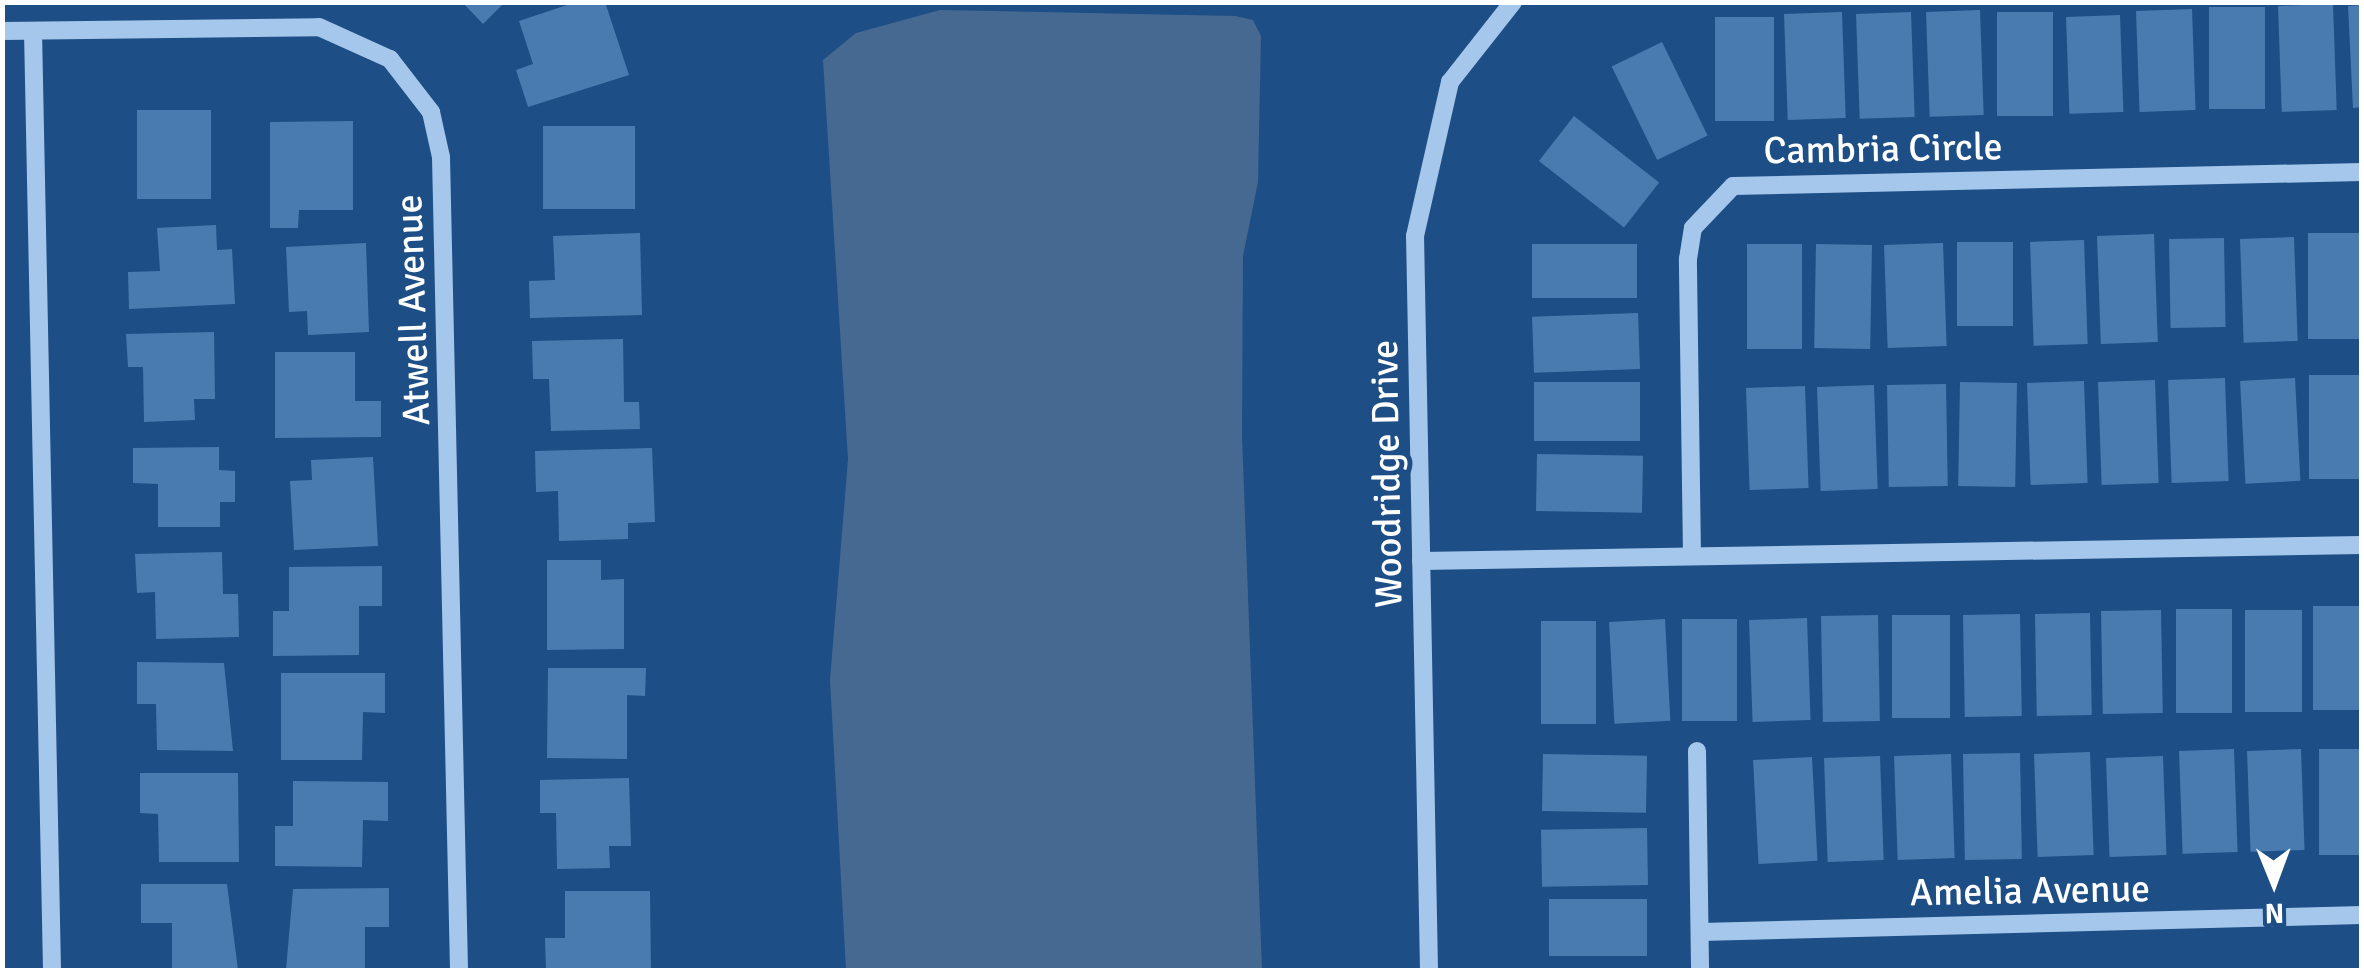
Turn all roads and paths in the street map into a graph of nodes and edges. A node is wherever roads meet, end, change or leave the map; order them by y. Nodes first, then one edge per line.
1 (1513, 2) edge
2 (33, 31) junction
3 (2, 32) edge
4 (2362, 172) edge
5 (2362, 545) edge
6 (1692, 556) junction
7 (1421, 561) junction
8 (1697, 751) dead end
9 (2362, 915) edge
10 (1700, 932) junction
11 (52, 970) edge
12 (459, 970) edge
13 (1429, 970) edge
14 (1700, 970) edge

1 - 7 street, Woodridge Drive
2 - 3 street, Atwell Avenue
2 - 11 street
2 - 12 street, Atwell Avenue
4 - 6 street, Cambria Circle
5 - 6 street
6 - 7 street
7 - 13 street, Woodridge Drive
8 - 10 street
9 - 10 street, Amelia Avenue
10 - 14 street

